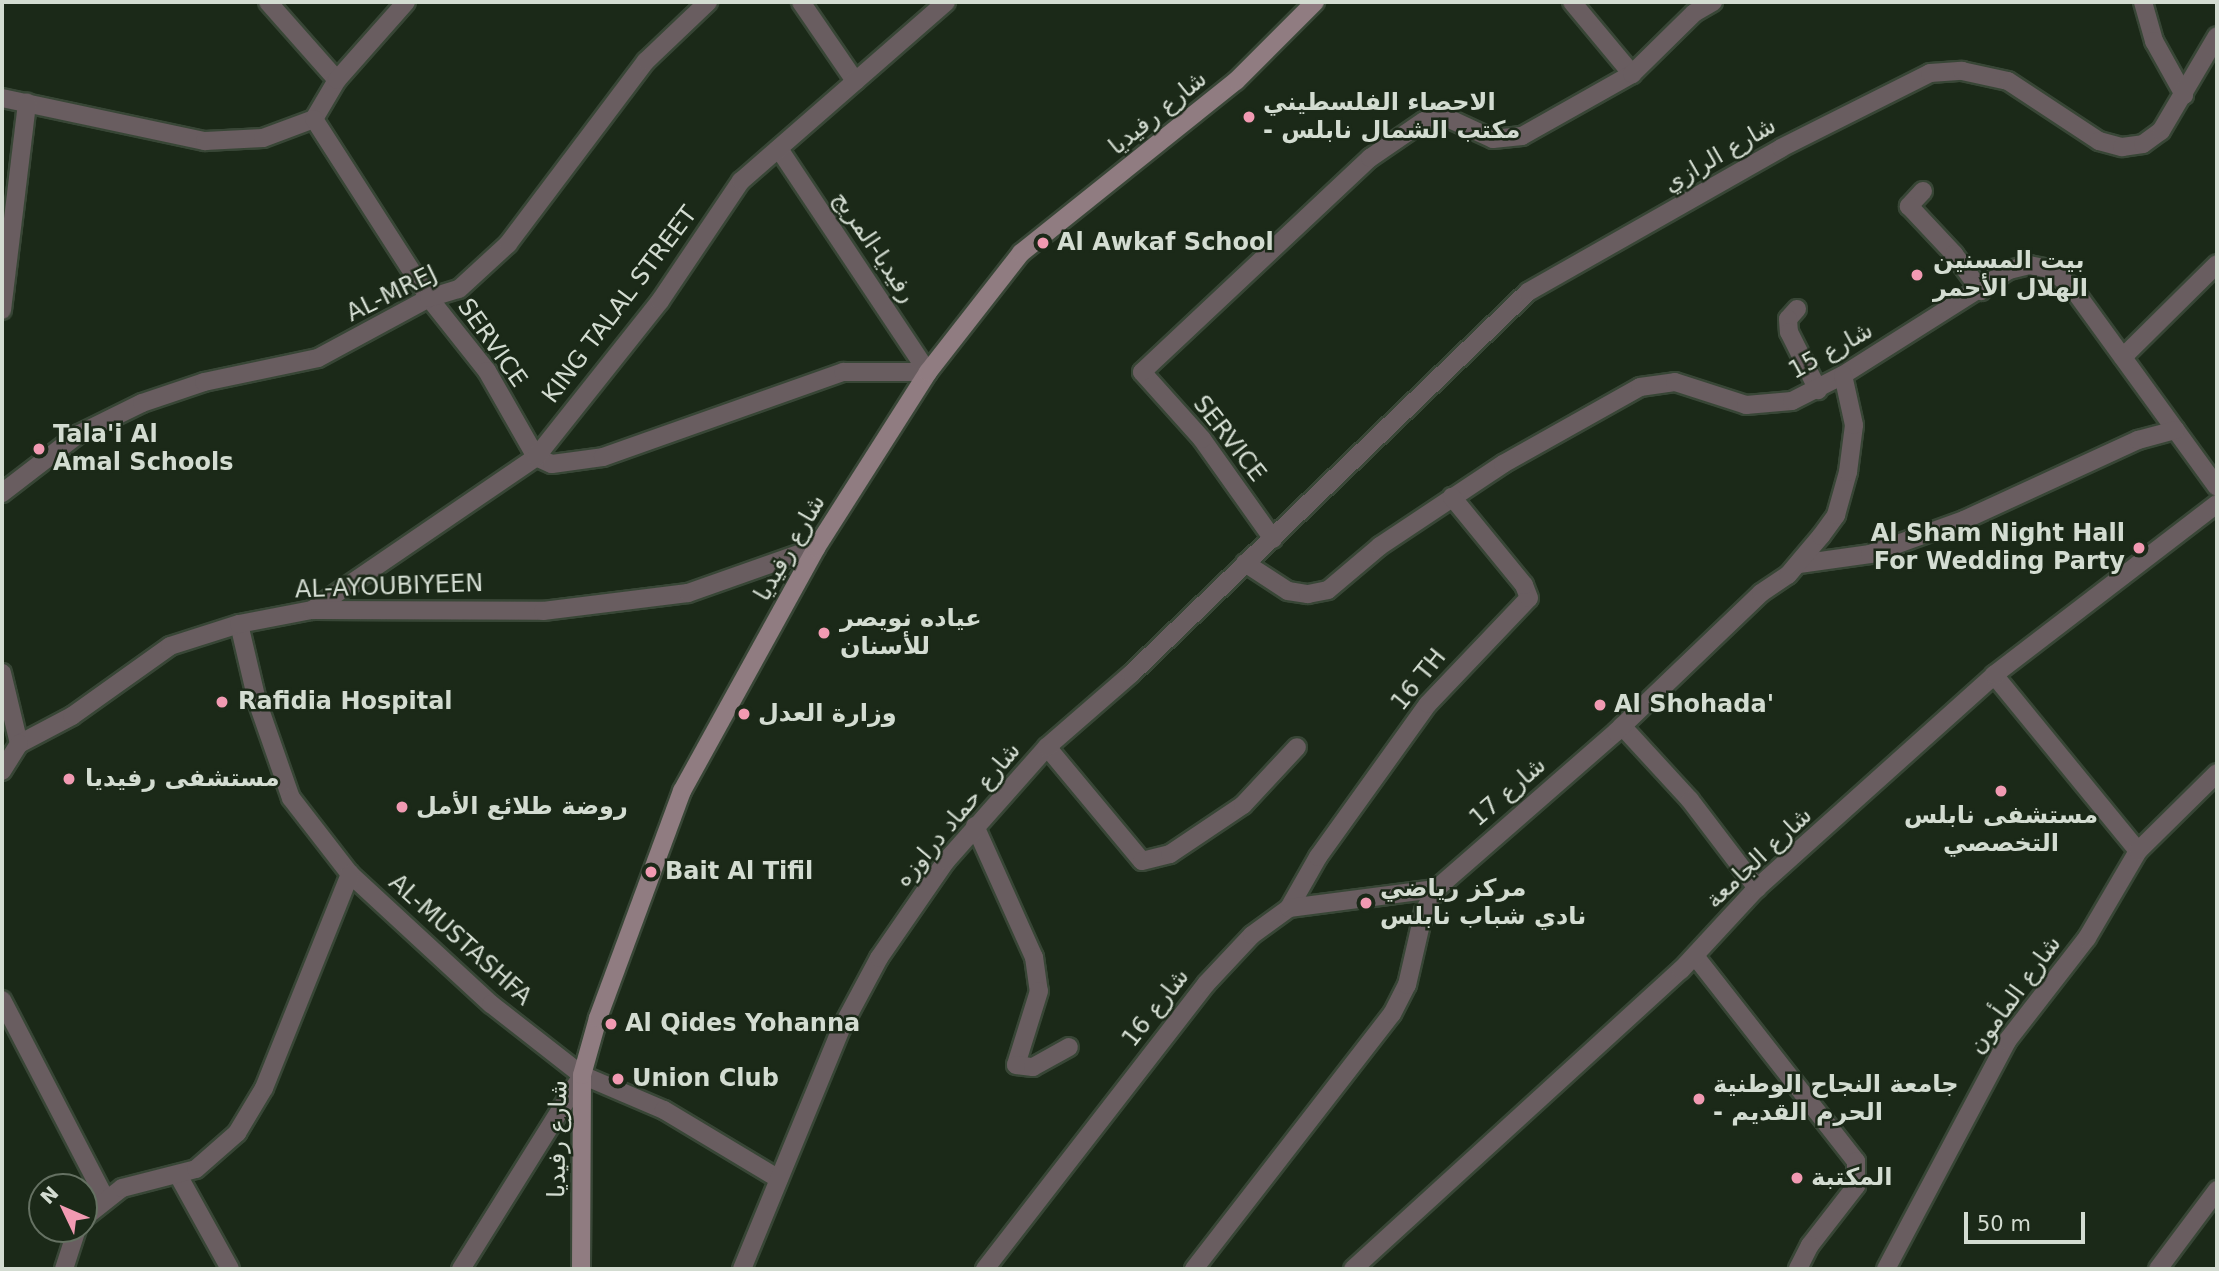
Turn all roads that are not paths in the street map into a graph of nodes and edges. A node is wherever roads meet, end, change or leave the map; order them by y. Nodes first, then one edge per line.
1 (268, 2) edge
2 (405, 2) edge
3 (708, 2) edge
4 (801, 2) edge
5 (946, 2) edge
6 (1315, 2) edge
7 (1572, 2) edge
8 (1713, 2) edge
9 (2143, 2) edge
10 (2217, 36) edge
11 (1632, 74) junction
12 (337, 80) junction
13 (855, 81) junction
14 (2184, 95) junction
15 (2, 98) edge
16 (27, 103) junction
17 (314, 119) junction
18 (779, 149) junction
19 (1923, 191) dead end
20 (2217, 264) edge
21 (1981, 291) junction
22 (429, 298) junction
23 (1797, 309) dead end
24 (2, 310) edge
25 (2123, 357) junction
26 (928, 372) junction
27 (1843, 375) junction
28 (1818, 390) junction
29 (2176, 430) junction
30 (536, 457) junction
31 (2217, 487) edge
32 (2, 493) edge
33 (1452, 497) junction
34 (2217, 504) edge
35 (1273, 539) junction
36 (816, 548) junction
37 (1245, 563) junction
38 (1799, 564) junction
39 (312, 610) junction
40 (239, 624) junction
41 (2, 673) edge
42 (1994, 675) junction
43 (1622, 726) junction
44 (19, 744) junction
45 (1047, 747) junction
46 (1297, 747) dead end
47 (2, 771) edge
48 (2217, 773) edge
49 (975, 826) junction
50 (2138, 851) junction
51 (350, 874) junction
52 (1757, 888) junction
53 (1436, 889) junction
54 (1289, 908) junction
55 (1695, 956) junction
56 (2, 1000) edge
57 (1069, 1046) dead end
58 (582, 1075) junction
59 (178, 1175) junction
60 (779, 1179) junction
61 (2217, 1190) edge
62 (105, 1198) junction
63 (98, 1205) edge
64 (72, 1243) edge
65 (64, 1269) edge
66 (230, 1269) edge
67 (461, 1269) edge
68 (581, 1269) edge
69 (742, 1269) edge
70 (985, 1269) edge
71 (1194, 1269) edge
72 (1353, 1269) edge
73 (1798, 1269) edge
74 (1886, 1269) edge
75 (2158, 1269) edge

1 - 12 street
2 - 12 street
3 - 22 street, AL-MREJ
4 - 13 street
5 - 13 street, KING TALAL STREET
6 - 26 main road, شارع رفيديا
7 - 11 street
8 - 11 street
9 - 14 street
10 - 14 street, شارع الرازي
11 - 35 street, SERVICE
12 - 17 street
13 - 18 street, KING TALAL STREET
14 - 35 street, شارع الرازي
15 - 16 street
16 - 17 street
16 - 24 street
17 - 22 street, SERVICE
18 - 26 street, رفيديا-المريج
18 - 30 street, KING TALAL STREET
19 - 21 street
20 - 25 street
21 - 25 street, شارع 15
21 - 27 street, شارع 15
22 - 30 street, SERVICE
22 - 32 street, AL-MREJ
23 - 28 street
25 - 29 street, شارع 15
26 - 30 street
26 - 36 main road, شارع رفيديا
27 - 28 street, شارع 15
27 - 38 street, شارع 17
28 - 33 street, شارع 15
29 - 31 street, شارع 15
29 - 38 street
30 - 39 street, KING TALAL STREET
33 - 37 street, شارع 15
33 - 54 street, 16 TH
34 - 42 street, شارع الجامعة
35 - 37 street, شارع حماد دراوزه
36 - 39 street, AL-AYOUBIYEEN
36 - 58 main road, شارع رفيديا
37 - 45 street, شارع حماد دراوزه
38 - 43 street, شارع 17
39 - 40 street, AL-AYOUBIYEEN
40 - 44 street, AL-AYOUBIYEEN
40 - 51 street, AL-MUSTASHFA
41 - 44 street
42 - 50 street
42 - 52 street, شارع الجامعة
43 - 52 street
43 - 53 street, شارع 17
44 - 47 street
45 - 46 street
45 - 49 street, شارع حماد دراوزه
48 - 50 street, شارع المأمون
49 - 57 street
49 - 60 street, شارع حماد دراوزه
50 - 74 street, شارع المأمون
51 - 58 street, AL-MUSTASHFA
51 - 59 street
52 - 55 street, شارع الجامعة
53 - 54 street, شارع 16
53 - 71 street, شارع 17
54 - 70 street, شارع 16
55 - 72 street, شارع الجامعة
55 - 73 street
56 - 62 street
58 - 60 street, AL-MUSTASHFA
58 - 67 street
58 - 68 main road, شارع رفيديا
59 - 62 street
59 - 66 street
60 - 69 street, شارع حماد دراوزه
61 - 75 street
62 - 63 street
64 - 65 street

